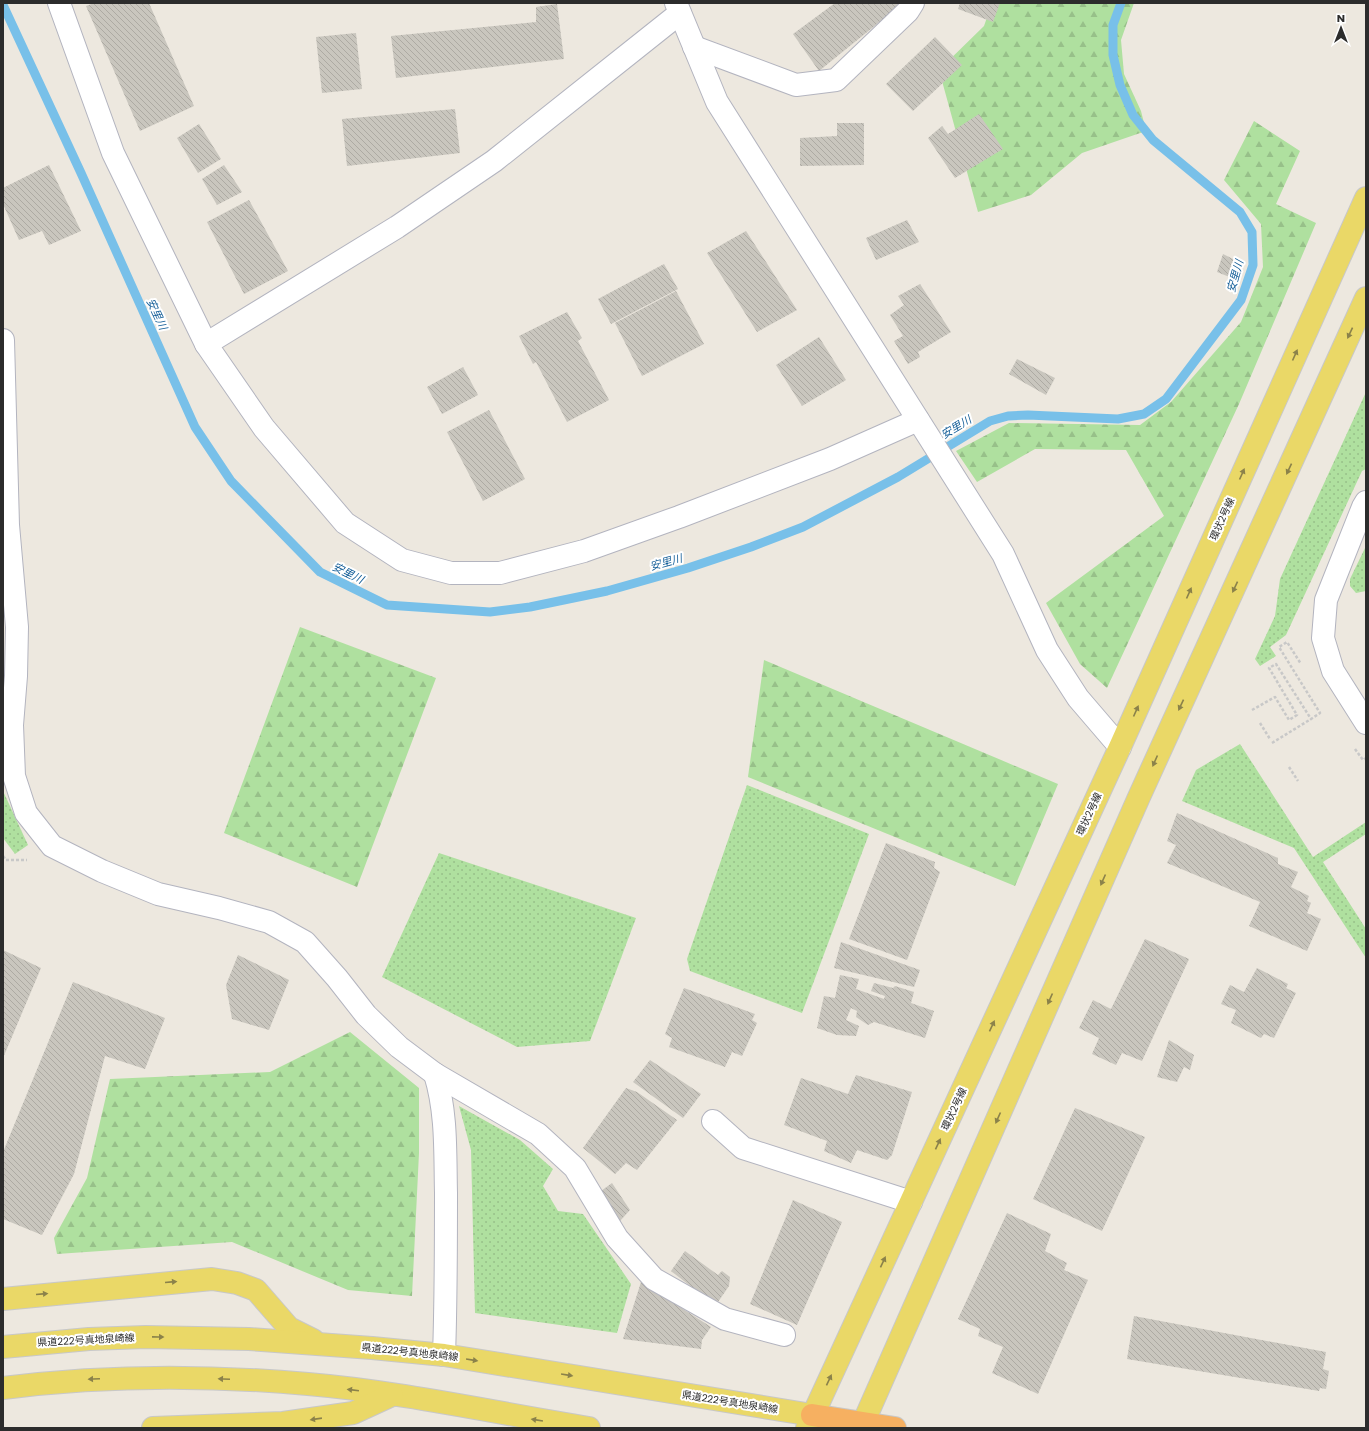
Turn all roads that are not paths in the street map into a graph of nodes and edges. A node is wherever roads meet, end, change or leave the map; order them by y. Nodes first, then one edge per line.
1 (59, 3) edge
2 (913, 3) edge
3 (678, 8) edge
4 (694, 47) junction
5 (1366, 198) edge
6 (1366, 298) edge
7 (3, 343) edge
8 (206, 344) junction
9 (923, 427) junction
10 (1366, 502) edge
11 (1366, 723) edge
12 (1120, 747) junction
13 (435, 1074) junction
14 (713, 1121) dead end
15 (911, 1202) junction
16 (3, 1299) edge
17 (784, 1335) dead end
18 (322, 1344) junction
19 (3, 1347) edge
20 (444, 1355) junction
21 (3, 1388) edge
22 (392, 1395) junction
23 (809, 1422) edge
24 (862, 1425) edge
25 (153, 1428) edge
26 (589, 1428) edge
27 (895, 1428) edge

1 - 8 street
2 - 4 street
3 - 4 street
3 - 8 street
4 - 9 street
12 -> 5 main road, 環状2号線
6 -> 24 main road
7 - 13 street
8 - 9 street
9 - 12 street
10 - 11 street
15 -> 12 main road, 環状2号線
13 - 17 street
13 - 20 street
14 - 15 street
23 -> 15 main road, 環状2号線
16 -> 18 main road
19 -> 18 main road, 県道222号真地泉崎線
18 - 20 main road, 県道222号真地泉崎線
20 -> 23 main road, 県道222号真地泉崎線
22 -> 21 main road
22 -> 25 main road
26 -> 22 main road
23 - 24 highway
24 - 27 highway

